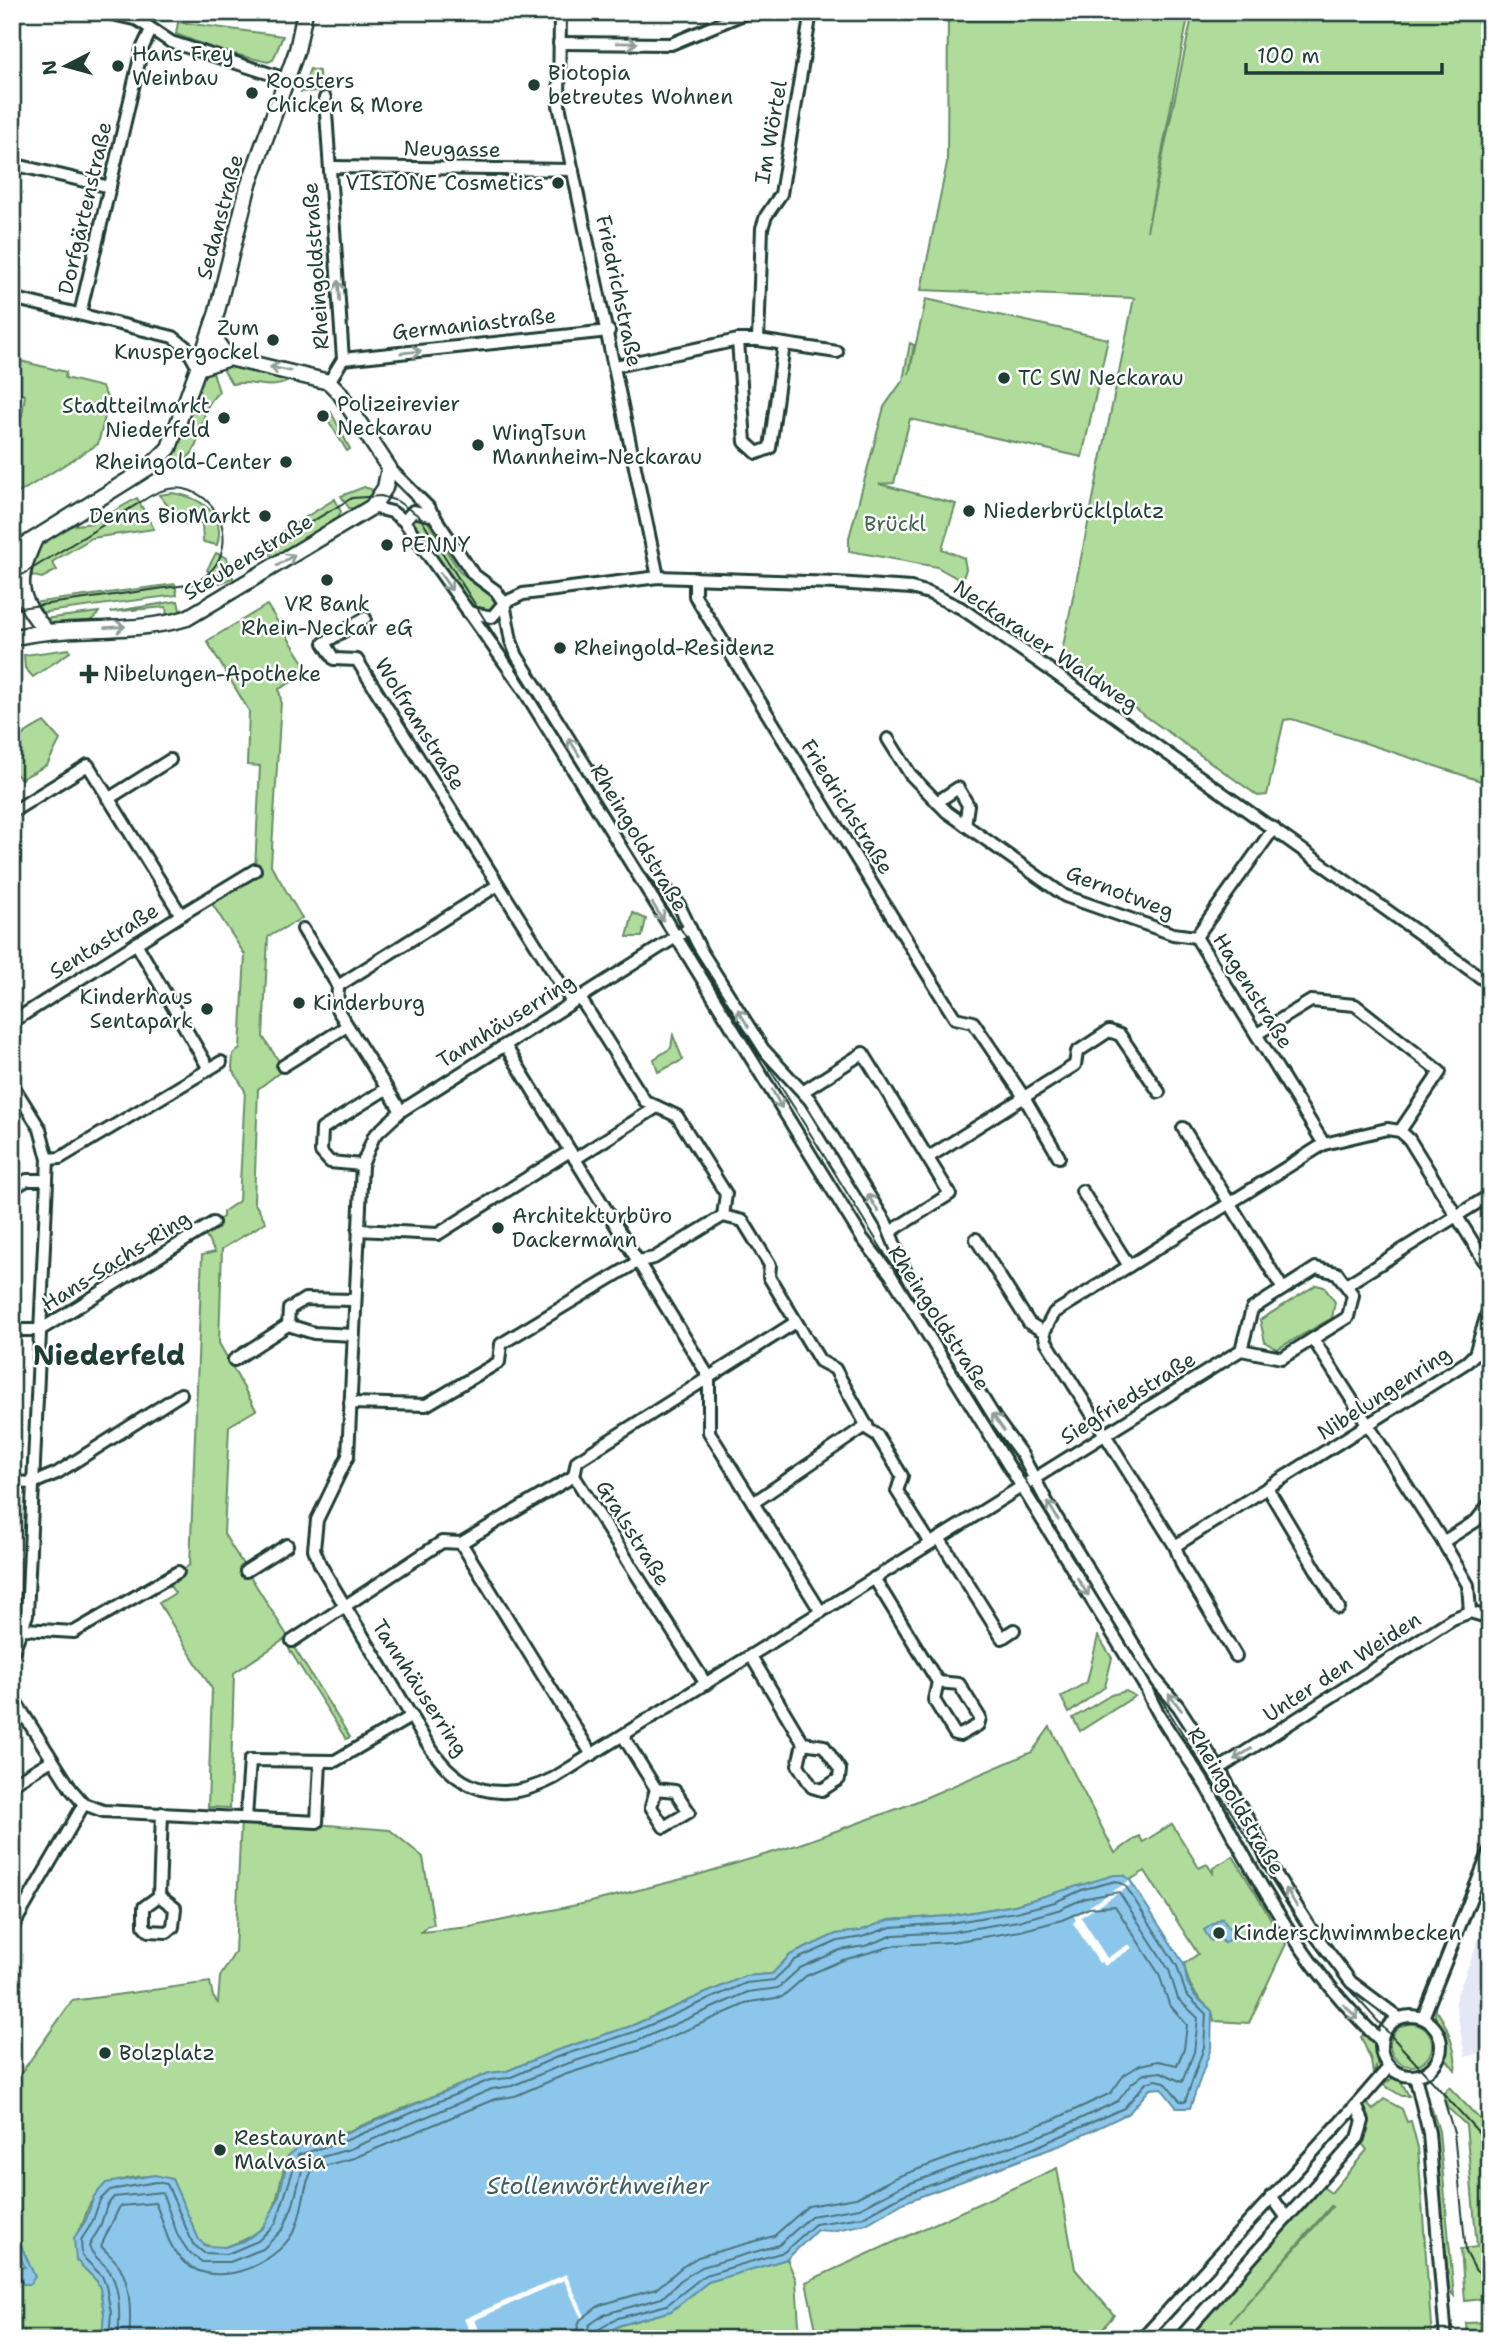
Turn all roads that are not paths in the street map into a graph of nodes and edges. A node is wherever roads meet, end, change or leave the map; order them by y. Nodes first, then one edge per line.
1 (104, 12) edge
2 (304, 12) edge
3 (560, 12) edge
4 (748, 12) edge
5 (811, 12) edge
6 (151, 30) junction
7 (559, 43) junction
8 (286, 79) junction
9 (325, 98) dead end
10 (12, 164) edge
11 (330, 166) junction
12 (573, 170) junction
13 (110, 187) junction
14 (12, 298) edge
15 (79, 314) junction
16 (213, 323) junction
17 (609, 331) junction
18 (738, 340) junction
19 (758, 340) junction
20 (784, 344) junction
21 (837, 352) dead end
22 (229, 358) junction
23 (343, 359) junction
24 (616, 366) junction
25 (198, 368) junction
26 (329, 382) junction
27 (389, 468) junction
28 (372, 507) junction
29 (435, 516) junction
30 (404, 521) junction
31 (35, 538) junction
32 (12, 553) edge
33 (658, 577) junction
34 (695, 578) junction
35 (504, 603) junction
36 (467, 612) junction
37 (365, 618) dead end
38 (47, 632) junction
39 (12, 638) edge
40 (888, 739) dead end
41 (170, 760) dead end
42 (108, 799) junction
43 (937, 802) junction
44 (12, 812) edge
45 (965, 825) junction
46 (1273, 828) junction
47 (255, 870) dead end
48 (498, 885) junction
49 (181, 915) junction
50 (690, 928) junction
51 (303, 929) dead end
52 (1196, 937) junction
53 (675, 938) junction
54 (136, 943) junction
55 (1490, 984) edge
56 (338, 986) junction
57 (576, 1000) junction
58 (12, 1022) edge
59 (347, 1026) junction
60 (1257, 1034) junction
61 (505, 1045) junction
62 (221, 1062) dead end
63 (283, 1066) dead end
64 (209, 1069) junction
65 (12, 1083) edge
66 (386, 1089) junction
67 (804, 1091) junction
68 (1158, 1092) dead end
69 (1024, 1097) junction
70 (657, 1107) junction
71 (401, 1111) junction
72 (1183, 1128) dead end
73 (1400, 1131) junction
74 (1324, 1144) junction
75 (573, 1155) junction
76 (929, 1157) junction
77 (1059, 1157) dead end
78 (48, 1159) junction
79 (362, 1165) junction
80 (47, 1180) junction
81 (12, 1189) edge
82 (1082, 1191) dead end
83 (1490, 1195) edge
84 (1230, 1203) junction
85 (723, 1216) junction
86 (1456, 1216) junction
87 (213, 1223) dead end
88 (358, 1230) junction
89 (890, 1232) junction
90 (976, 1239) dead end
91 (639, 1261) junction
92 (1129, 1266) junction
93 (1490, 1270) edge
94 (1346, 1285) junction
95 (1283, 1289) junction
96 (355, 1300) junction
97 (1490, 1304) edge
98 (796, 1322) junction
99 (288, 1325) junction
100 (12, 1330) edge
101 (40, 1330) junction
102 (1044, 1332) junction
103 (353, 1335) junction
104 (1313, 1339) junction
105 (1241, 1350) junction
106 (234, 1360) dead end
107 (709, 1377) junction
108 (181, 1394) dead end
109 (350, 1403) junction
110 (867, 1425) junction
111 (1368, 1426) junction
112 (1106, 1434) junction
113 (574, 1476) junction
114 (1035, 1479) junction
115 (12, 1482) edge
116 (33, 1483) junction
117 (1021, 1487) junction
118 (1268, 1489) junction
119 (753, 1503) junction
120 (1490, 1503) edge
121 (935, 1541) junction
122 (1443, 1542) junction
123 (461, 1543) junction
124 (287, 1545) dead end
125 (1175, 1546) junction
126 (246, 1571) dead end
127 (178, 1572) dead end
128 (874, 1578) junction
129 (344, 1605) junction
130 (1339, 1608) dead end
131 (821, 1612) junction
132 (1470, 1612) junction
133 (1490, 1618) edge
134 (24, 1629) junction
135 (1014, 1630) dead end
136 (292, 1642) dead end
137 (12, 1654) edge
138 (751, 1656) junction
139 (1236, 1656) dead end
140 (938, 1682) junction
141 (706, 1684) junction
142 (12, 1696) edge
143 (412, 1716) junction
144 (623, 1736) junction
145 (803, 1743) junction
146 (592, 1755) junction
147 (52, 1760) junction
148 (320, 1762) junction
149 (1219, 1769) junction
150 (12, 1784) edge
151 (656, 1789) dead end
152 (84, 1804) junction
153 (162, 1813) junction
154 (246, 1818) junction
155 (1490, 1850) edge
156 (159, 1896) dead end
157 (12, 1928) edge
158 (1399, 2018) junction
159 (1423, 2018) junction
160 (1381, 2041) junction
161 (1389, 2067) junction
162 (1415, 2076) junction
163 (1356, 2105) junction
164 (1271, 2196) junction
165 (1287, 2218) junction
166 (1142, 2339) edge
167 (1179, 2339) edge
168 (1447, 2339) edge

1 - 6 street
2 - 8 street
3 - 7 street, Friedrichstraße
7 -> 4 street
5 - 19 street, Im Wörtel
6 - 8 street
6 - 13 street, Dorfgärtenstraße
7 - 12 street, Friedrichstraße
8 - 16 street, Sedanstraße
9 - 11 street, Rheingoldstraße
10 - 13 street
11 - 12 street, Neugasse
23 -> 11 street, Rheingoldstraße
12 - 17 street, Friedrichstraße
13 - 15 street, Dorfgärtenstraße
14 - 15 street
15 - 25 street
16 - 22 street
16 - 25 street, Sedanstraße
23 -> 17 street, Germaniastraße
17 - 24 street, Friedrichstraße
18 - 19 street
18 - 20 street
18 - 24 street
19 - 20 street
20 - 21 street
22 - 25 street
26 -> 22 street
23 - 26 street, Rheingoldstraße
24 - 33 street, Friedrichstraße
25 - 31 street
26 - 27 street
27 - 28 street
27 - 29 street
28 - 30 street
38 -> 28 street, Steubenstraße
29 - 30 street
29 - 35 street
30 -> 36 street, Rheingoldstraße
31 - 32 street
31 - 38 street
33 - 34 street, Neckarauer Waldweg
33 - 35 street, Neckarauer Waldweg
34 - 46 street, Neckarauer Waldweg
34 - 69 street, Friedrichstraße
35 - 36 street
50 -> 35 street, Rheingoldstraße
36 -> 53 street, Rheingoldstraße
37 - 48 street, Wolframstraße
38 - 39 street, Steubenstraße
40 - 43 street, Gernotweg
41 - 42 street
42 - 44 street, Sentastraße
42 - 49 street, Sentastraße
43 - 45 street, Gernotweg
43 - 45 street
45 - 52 street, Gernotweg
46 - 52 street, Hagenstraße
46 - 55 street, Neckarauer Waldweg
47 - 49 street, Sentastraße
48 - 56 street
48 - 57 street, Wolframstraße
49 - 54 street, Sentastraße
50 - 53 street, Tannhäuserring
67 -> 50 street, Rheingoldstraße
51 - 56 street
52 - 60 street, Hagenstraße
53 - 57 street, Tannhäuserring
53 -> 117 street, Rheingoldstraße
54 - 58 street, Sentastraße
54 - 64 street
56 - 59 street
57 - 61 street, Tannhäuserring
57 - 70 street, Wolframstraße
59 - 63 street
59 - 66 street
60 - 73 street
60 - 74 street, Hagenstraße
61 - 71 street, Tannhäuserring
61 - 75 street
62 - 64 street
64 - 78 street
65 - 78 street, Hans-Sachs-Ring
66 - 71 street
66 - 79 street
67 - 76 street
89 -> 67 street, Rheingoldstraße
68 - 69 street
69 - 76 street
69 - 77 street, Friedrichstraße
70 - 75 street
70 - 85 street, Wolframstraße
71 - 79 street, Tannhäuserring
72 - 84 street
73 - 74 street
73 - 86 street
74 - 84 street
75 - 88 street
75 - 91 street
76 - 89 street
78 - 80 street, Hans-Sachs-Ring
79 - 88 street, Tannhäuserring
80 - 81 street
80 - 101 street, Hans-Sachs-Ring
82 - 92 street
83 - 86 street
84 - 92 street
84 - 95 street
85 - 91 street
85 - 98 street
86 - 93 street
86 - 94 street
87 - 101 street, Hans-Sachs-Ring
88 - 96 street, Tannhäuserring
114 -> 89 street, Rheingoldstraße
90 - 102 street
91 - 107 street
91 - 109 street
92 - 102 street
94 - 95 street
94 - 104 street
95 - 105 street
96 - 99 street
96 - 103 street, Tannhäuserring
97 - 111 street, Nibelungenring
98 - 107 street
98 - 110 street
99 - 103 street
99 - 106 street
100 - 101 street
101 - 116 street, Hans-Sachs-Ring
102 - 112 street
103 - 109 street, Tannhäuserring
104 - 105 street
104 - 111 street
105 - 112 street, Siegfriedstraße
107 - 113 street
107 - 119 street
108 - 116 street
109 - 129 street, Tannhäuserring
110 - 119 street
110 - 121 street
111 - 118 street, Nibelungenring
111 - 122 street
112 - 114 street, Siegfriedstraße
112 - 125 street
113 - 123 street, Gralsstraße
113 - 141 street, Gralsstraße
114 - 117 street, Tannhäuserring
149 -> 114 street, Rheingoldstraße
115 - 116 street
116 - 134 street, Hans-Sachs-Ring
117 - 121 street, Tannhäuserring
117 -> 160 street, Rheingoldstraße
118 - 125 street, Nibelungenring
118 - 130 street
119 - 131 street
120 - 122 street
121 - 128 street, Tannhäuserring
121 - 135 street
122 - 132 street
123 - 129 street, Tannhäuserring
123 - 146 street
124 - 126 street
125 - 139 street
127 - 134 street
128 - 131 street, Tannhäuserring
128 - 140 street
129 - 136 street, Tannhäuserring
129 - 143 street, Tannhäuserring
131 - 138 street, Tannhäuserring
132 - 133 street
132 -> 149 street, Unter den Weiden
134 - 137 street, Hans-Sachs-Ring
138 - 141 street, Tannhäuserring
138 - 145 street
140 - 140 street
141 - 144 street, Tannhäuserring
142 - 147 street
143 - 146 street, Tannhäuserring
143 - 148 street
144 - 146 street, Tannhäuserring
144 - 151 street
145 - 145 street
147 - 150 street
147 - 152 street
148 - 154 street
148 - 154 street
158 -> 149 street, Rheingoldstraße
152 - 153 street
152 - 157 street
153 - 154 street
153 - 156 street
155 - 159 street
158 - 159 street
158 - 160 street
159 - 162 street
160 - 161 street, Rheingoldstraße
161 - 162 street
161 - 163 street
162 - 168 street
163 - 164 street
163 - 165 street
164 - 165 street
164 - 166 street
165 - 167 street

